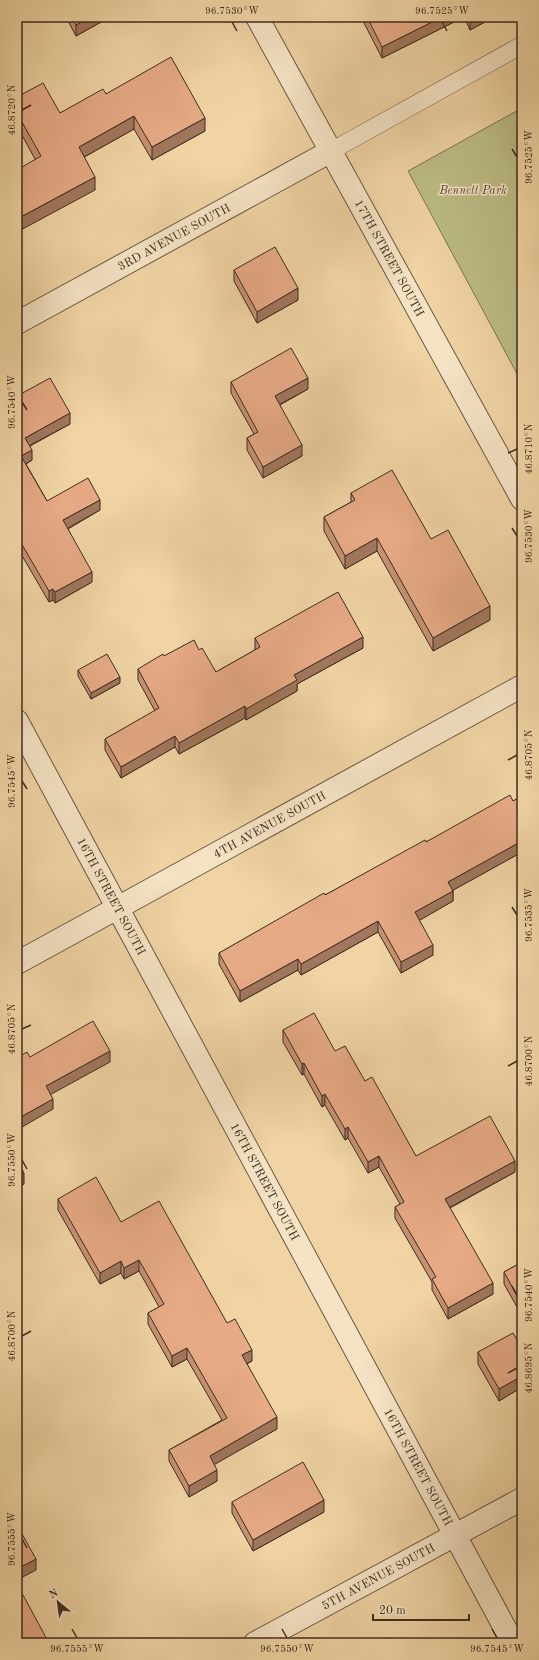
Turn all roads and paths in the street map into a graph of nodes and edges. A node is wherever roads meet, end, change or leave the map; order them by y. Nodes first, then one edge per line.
1 (257, 17) edge
2 (522, 45) edge
3 (331, 151) junction
4 (17, 323) edge
5 (522, 499) edge
6 (522, 686) edge
7 (17, 721) edge
8 (119, 908) junction
9 (17, 963) edge
10 (522, 1499) edge
11 (455, 1535) junction
12 (255, 1643) edge
13 (513, 1643) edge

1 - 3 street, 17TH STREET SOUTH
2 - 3 lane
3 - 4 street, 3RD AVENUE SOUTH
3 - 5 street, 17TH STREET SOUTH
6 - 8 street, 4TH AVENUE SOUTH
7 - 8 street, 16TH STREET SOUTH
8 - 9 street, 4TH AVENUE SOUTH
8 - 11 street, 16TH STREET SOUTH
10 - 11 street, 5TH AVENUE SOUTH
11 - 12 street, 5TH AVENUE SOUTH
11 - 13 street, 16TH STREET SOUTH

